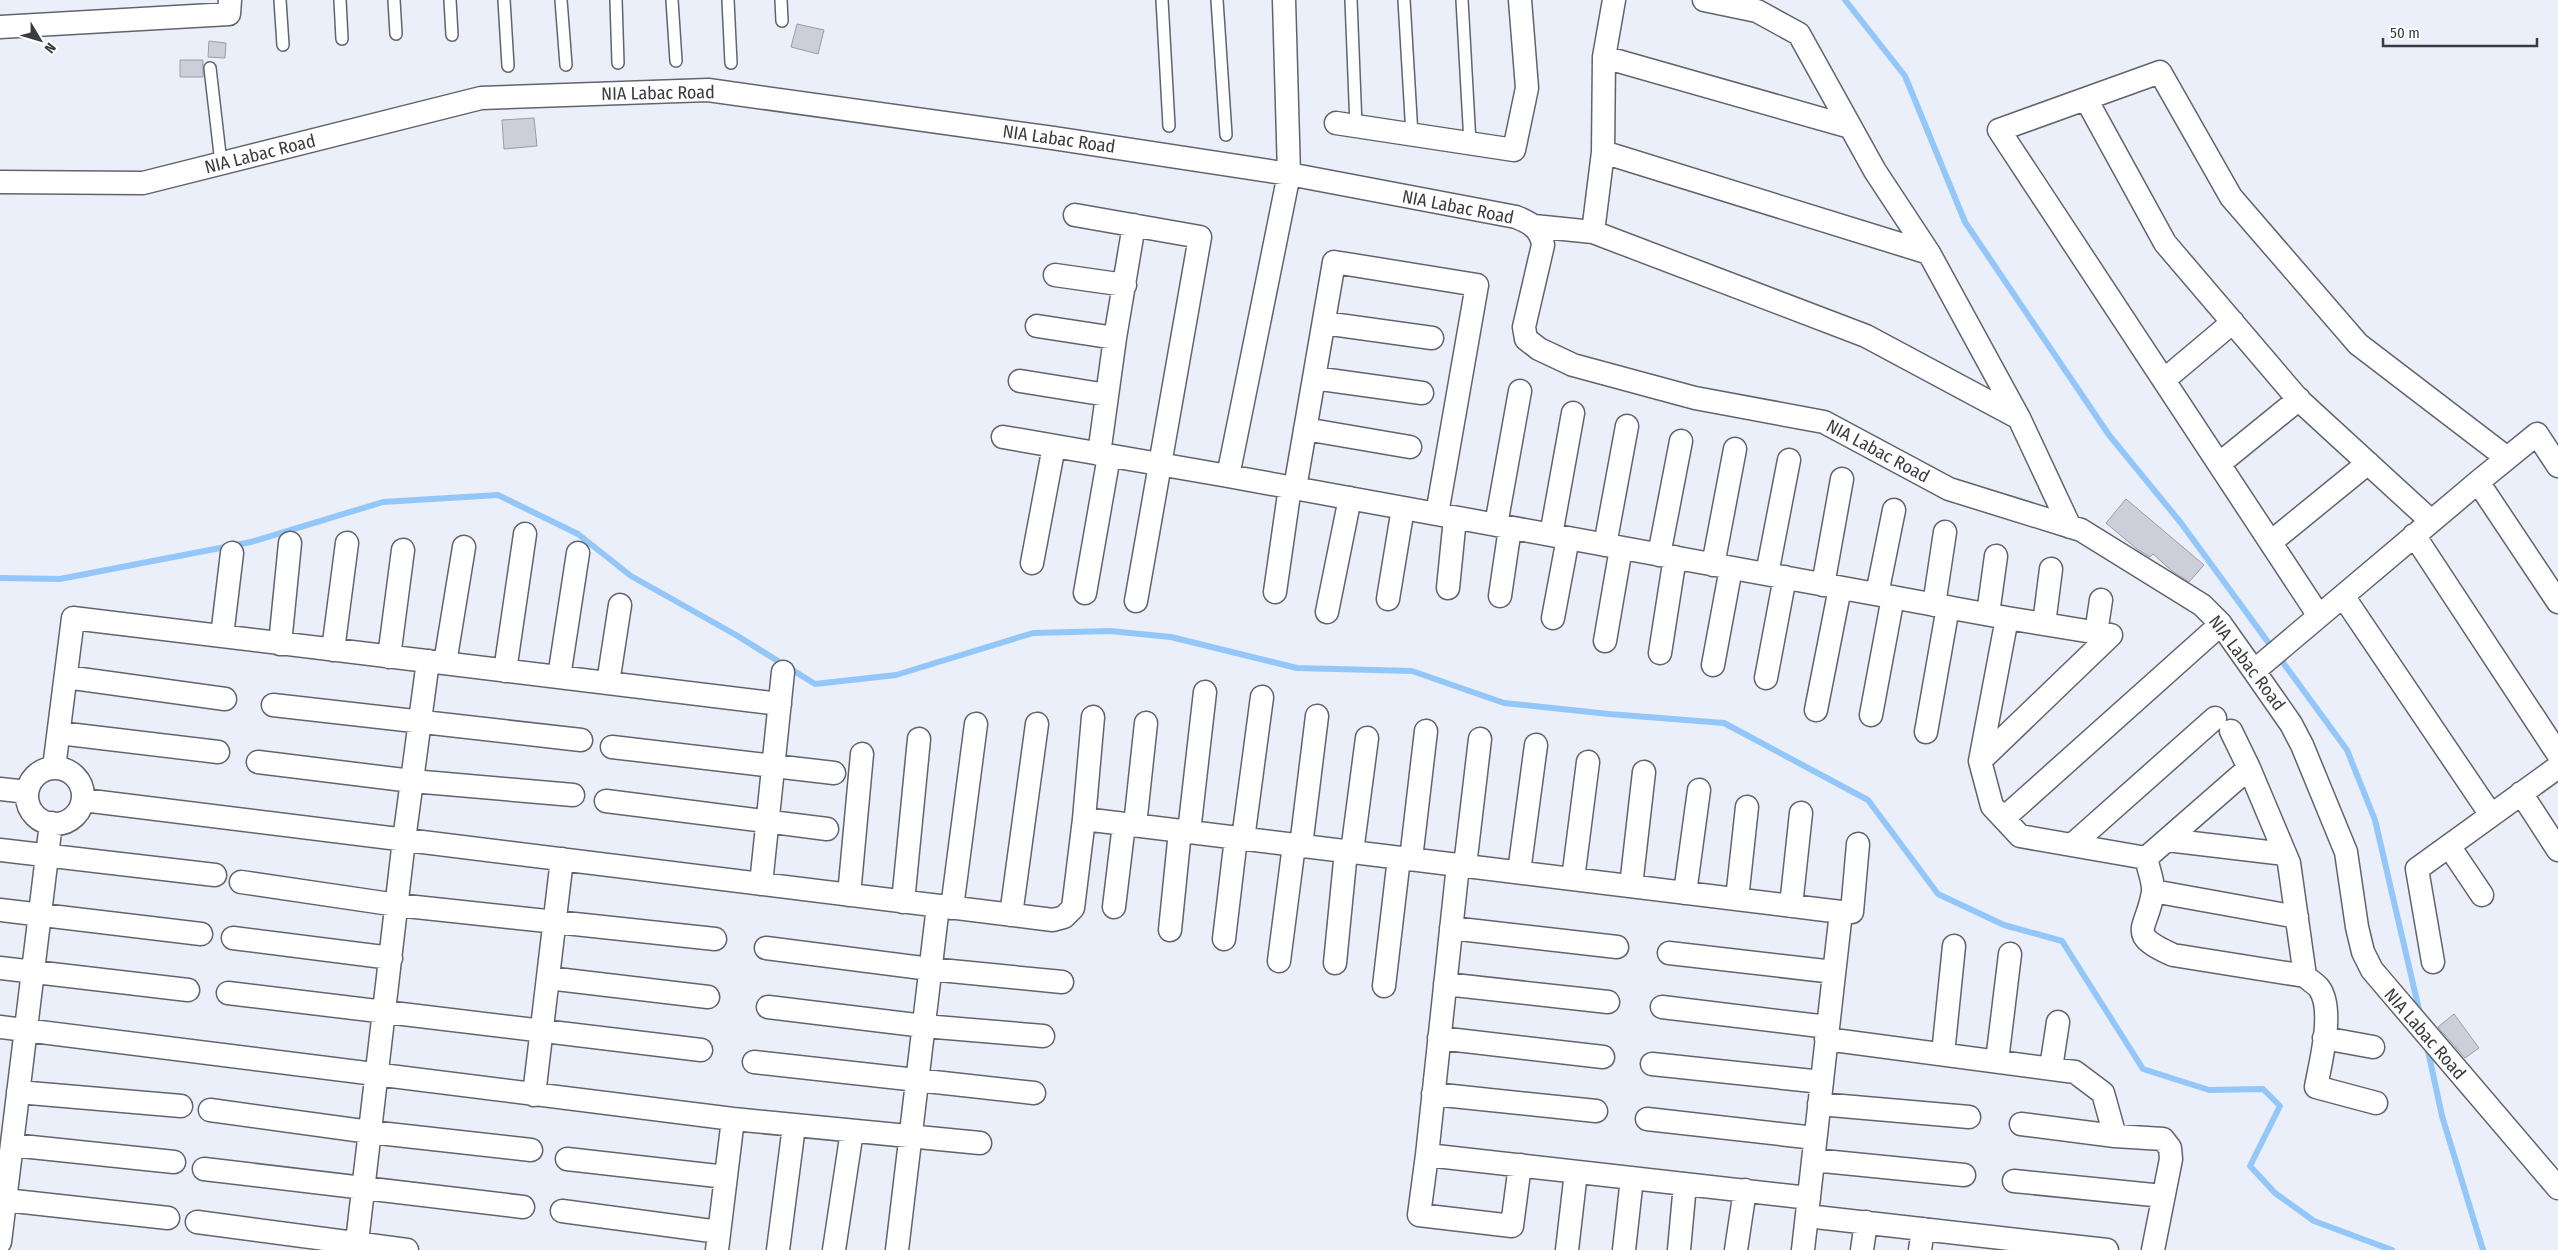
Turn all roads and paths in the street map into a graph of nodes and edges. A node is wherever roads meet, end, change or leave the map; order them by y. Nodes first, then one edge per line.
1 (230, 0) edge
2 (280, 0) edge
3 (340, 0) edge
4 (394, 0) edge
5 (450, 0) edge
6 (504, 0) edge
7 (561, 0) edge
8 (616, 0) edge
9 (672, 0) edge
10 (728, 0) edge
11 (781, 0) edge
12 (1162, 0) edge
13 (1217, 0) edge
14 (1284, 0) edge
15 (1351, 0) edge
16 (1404, 0) edge
17 (1462, 0) edge
18 (1520, 0) edge
19 (1614, 0) edge
20 (1704, 0) edge
21 (782, 21) dead end
22 (0, 28) edge
23 (396, 34) dead end
24 (452, 35) dead end
25 (342, 39) dead end
26 (283, 45) dead end
27 (1604, 58) junction
28 (676, 61) dead end
29 (731, 63) dead end
30 (618, 64) dead end
31 (566, 65) dead end
32 (508, 66) dead end
33 (210, 68) dead end
34 (2086, 99) junction
35 (1346, 124) joint
36 (1169, 126) dead end
37 (1850, 127) junction
38 (1226, 135) dead end
39 (1412, 135) junction
40 (1470, 143) junction
41 (1602, 152) junction
42 (221, 163) junction
43 (1289, 174) junction
44 (0, 182) edge
45 (1075, 215) dead end
46 (1134, 225) junction
47 (1534, 226) junction
48 (1593, 232) junction
49 (1929, 253) junction
50 (1055, 275) dead end
51 (1125, 285) junction
52 (2233, 322) junction
53 (1324, 323) junction
54 (1037, 326) dead end
55 (1115, 338) junction
56 (1432, 338) dead end
57 (1314, 378) junction
58 (2164, 380) junction
59 (1020, 381) dead end
60 (1520, 391) dead end
61 (1422, 393) dead end
62 (1107, 395) junction
63 (2299, 399) junction
64 (1573, 413) dead end
65 (2019, 418) junction
66 (1627, 426) dead end
67 (1305, 429) junction
68 (1003, 437) dead end
69 (1681, 441) dead end
70 (1054, 446) junction
71 (1410, 448) dead end
72 (1736, 448) dead end
73 (1104, 455) junction
74 (2507, 458) junction
75 (1789, 460) dead end
76 (2368, 463) junction
77 (1158, 464) junction
78 (2219, 464) junction
79 (2558, 466) edge
80 (1228, 476) junction
81 (1842, 480) dead end
82 (2478, 482) junction
83 (1292, 488) junction
84 (1350, 498) junction
85 (1403, 508) junction
86 (1894, 510) dead end
87 (1446, 516) junction
88 (2431, 521) junction
89 (1503, 526) junction
90 (2070, 527) junction
91 (1945, 532) dead end
92 (524, 534) dead end
93 (2414, 535) junction
94 (1560, 536) junction
95 (290, 542) dead end
96 (2271, 542) junction
97 (347, 543) dead end
98 (1613, 546) junction
99 (464, 547) dead end
100 (403, 550) dead end
101 (232, 553) dead end
102 (578, 553) dead end
103 (1667, 556) junction
104 (1996, 556) dead end
105 (1032, 563) dead end
106 (1722, 566) junction
107 (2051, 569) dead end
108 (1776, 576) junction
109 (1832, 586) junction
110 (1448, 588) dead end
111 (1275, 592) dead end
112 (1085, 593) dead end
113 (1500, 596) dead end
114 (1885, 596) junction
115 (2343, 596) junction
116 (1388, 599) dead end
117 (2100, 600) dead end
118 (1136, 601) dead end
119 (2558, 602) edge
120 (620, 605) dead end
121 (1941, 606) junction
122 (1327, 612) dead end
123 (1998, 616) junction
124 (2319, 616) junction
125 (1553, 618) dead end
126 (2044, 624) junction
127 (2221, 624) junction
128 (2096, 633) junction
129 (222, 636) junction
130 (1605, 641) dead end
131 (280, 644) junction
132 (333, 650) junction
133 (1660, 653) dead end
134 (389, 657) junction
135 (437, 662) junction
136 (1713, 665) dead end
137 (2260, 666) junction
138 (505, 670) junction
139 (783, 672) dead end
140 (66, 677) junction
141 (559, 677) junction
142 (1766, 678) dead end
143 (608, 683) junction
144 (1206, 692) dead end
145 (1262, 697) dead end
146 (225, 699) dead end
147 (780, 704) junction
148 (273, 705) dead end
149 (1816, 710) dead end
150 (1871, 715) dead end
151 (1317, 716) dead end
152 (1093, 717) dead end
153 (420, 723) junction
154 (1146, 723) dead end
155 (976, 724) dead end
156 (1037, 724) dead end
157 (1426, 731) dead end
158 (1926, 732) dead end
159 (59, 733) junction
160 (1367, 738) dead end
161 (919, 739) dead end
162 (581, 740) dead end
163 (1480, 740) dead end
164 (1536, 745) dead end
165 (612, 747) dead end
166 (218, 752) dead end
167 (862, 754) dead end
168 (2558, 754) edge
169 (1980, 761) junction
170 (258, 762) dead end
171 (1588, 762) dead end
172 (774, 767) junction
173 (2558, 767) edge
174 (54, 768) junction
175 (2249, 768) junction
176 (1644, 772) dead end
177 (834, 773) dead end
178 (412, 781) junction
179 (0, 790) edge
180 (1699, 790) dead end
181 (27, 792) junction
182 (2522, 793) junction
183 (573, 795) dead end
184 (83, 800) junction
185 (606, 801) dead end
186 (1747, 807) dead end
187 (1801, 813) dead end
188 (2491, 815) junction
189 (2004, 818) junction
190 (1084, 819) junction
191 (768, 823) junction
192 (51, 824) junction
193 (1130, 825) junction
194 (827, 829) dead end
195 (1184, 831) junction
196 (1239, 838) junction
197 (404, 840) junction
198 (2167, 840) junction
199 (1858, 844) dead end
200 (1298, 845) junction
201 (2072, 845) junction
202 (2449, 846) junction
203 (0, 850) edge
204 (2558, 850) edge
205 (1349, 852) junction
206 (2285, 854) junction
207 (47, 856) junction
208 (1405, 858) junction
209 (2146, 858) junction
210 (562, 859) junction
211 (1461, 865) junction
212 (1519, 872) junction
213 (215, 875) dead end
214 (1573, 879) junction
215 (242, 882) dead end
216 (761, 884) junction
217 (1631, 886) junction
218 (2153, 891) junction
219 (1685, 893) junction
220 (848, 895) junction
221 (2482, 895) dead end
222 (1737, 899) junction
223 (903, 902) junction
224 (397, 905) junction
225 (1791, 906) junction
226 (945, 907) junction
227 (1114, 907) dead end
228 (0, 910) edge
229 (1841, 912) junction
230 (40, 915) junction
231 (1011, 915) junction
232 (2296, 917) junction
233 (554, 923) junction
234 (1451, 928) junction
235 (1170, 930) dead end
236 (200, 934) dead end
237 (233, 938) dead end
238 (715, 939) dead end
239 (1224, 939) dead end
240 (1954, 946) dead end
241 (1617, 947) dead end
242 (766, 948) dead end
243 (1669, 953) dead end
244 (2010, 954) dead end
245 (391, 958) junction
246 (1279, 961) dead end
247 (1335, 962) dead end
248 (2433, 962) dead end
249 (0, 968) edge
250 (930, 969) junction
251 (33, 972) junction
252 (1834, 972) junction
253 (2305, 976) junction
254 (548, 978) junction
255 (1062, 982) dead end
256 (1445, 984) junction
257 (1384, 986) dead end
258 (188, 990) dead end
259 (228, 993) dead end
260 (708, 997) dead end
261 (1608, 1002) dead end
262 (1662, 1007) dead end
263 (768, 1008) dead end
264 (384, 1012) junction
265 (2058, 1022) dead end
266 (924, 1026) junction
267 (0, 1027) edge
268 (26, 1030) junction
269 (541, 1032) junction
270 (1827, 1033) junction
271 (1043, 1036) dead end
272 (1440, 1038) junction
273 (2324, 1038) junction
274 (2373, 1047) dead end
275 (701, 1050) dead end
276 (1943, 1054) junction
277 (1602, 1057) dead end
278 (1997, 1061) junction
279 (754, 1062) dead end
280 (1652, 1064) dead end
281 (2051, 1068) junction
282 (377, 1075) junction
283 (917, 1080) junction
284 (1822, 1082) junction
285 (18, 1092) junction
286 (1034, 1093) dead end
287 (1434, 1094) junction
288 (534, 1095) junction
289 (2376, 1103) dead end
290 (1819, 1104) junction
291 (180, 1106) dead end
292 (210, 1110) dead end
293 (1596, 1112) dead end
294 (1969, 1117) dead end
295 (1647, 1118) dead end
296 (733, 1119) junction
297 (2021, 1124) dead end
298 (794, 1126) junction
299 (852, 1131) junction
300 (370, 1132) junction
301 (2114, 1136) junction
302 (910, 1137) junction
303 (980, 1144) dead end
304 (12, 1145) junction
305 (1814, 1149) junction
306 (531, 1150) dead end
307 (1427, 1155) junction
308 (567, 1159) dead end
309 (174, 1162) dead end
310 (1520, 1165) junction
311 (204, 1169) dead end
312 (1576, 1172) junction
313 (1964, 1175) dead end
314 (726, 1177) junction
315 (1632, 1178) junction
316 (2014, 1181) dead end
317 (1685, 1184) junction
318 (364, 1187) junction
319 (2558, 1188) edge
320 (1745, 1190) junction
321 (2163, 1196) junction
322 (5, 1200) junction
323 (523, 1207) dead end
324 (1808, 1207) junction
325 (562, 1211) dead end
326 (168, 1218) dead end
327 (197, 1222) dead end
328 (1866, 1222) junction
329 (1921, 1239) edge
330 (718, 1241) edge
331 (0, 1242) edge
332 (357, 1247) edge
333 (407, 1250) edge
334 (778, 1250) edge
335 (834, 1250) edge
336 (897, 1250) edge
337 (1567, 1250) edge
338 (1624, 1250) edge
339 (1679, 1250) edge
340 (1736, 1250) edge
341 (1803, 1250) edge
342 (1862, 1250) edge
343 (2107, 1250) edge
344 (2153, 1250) edge

1 - 22 street
2 - 26 lane
3 - 25 lane
4 - 23 lane
5 - 24 lane
6 - 32 lane
7 - 31 lane
8 - 30 lane
9 - 28 lane
10 - 29 lane
11 - 21 lane
12 - 36 lane
13 - 38 lane
14 - 43 street
15 - 35 lane
16 - 39 lane
17 - 40 lane
18 - 40 street
19 - 27 street
20 - 37 street
27 - 37 street
27 - 41 street
33 - 42 lane
34 - 52 street
34 - 58 street
34 - 74 street
35 - 39 street
37 - 49 street
39 - 40 street
41 - 48 street
41 - 49 street
42 - 43 street, NIA Labac Road
42 - 44 street, NIA Labac Road
43 - 47 street, NIA Labac Road
43 - 80 street
45 - 46 street
46 - 51 street
46 - 77 street
47 - 48 street
47 - 90 street, NIA Labac Road
48 - 65 street
49 - 65 street
50 - 51 street
51 - 55 street
52 - 58 street
52 - 63 street
53 - 56 street
53 - 57 street
53 - 87 street
54 - 55 street
55 - 62 street
57 - 61 street
57 - 67 street
58 - 78 street
59 - 62 street
60 - 89 street
62 - 73 street
63 - 76 street
63 - 78 street
64 - 94 street
65 - 90 street
66 - 98 street
67 - 71 street
67 - 83 street
68 - 70 street
69 - 103 street
70 - 73 street
70 - 105 street
72 - 106 street
73 - 77 street
73 - 112 street
74 - 79 street
74 - 82 street
75 - 108 street
76 - 88 street
76 - 96 street
77 - 80 street
77 - 118 street
78 - 96 street
80 - 83 street
81 - 109 street
82 - 88 street
82 - 119 street
83 - 84 street
83 - 111 street
84 - 85 street
84 - 122 street
85 - 87 street
85 - 116 street
86 - 114 street
87 - 89 street
87 - 110 street
88 - 93 street
89 - 94 street
89 - 113 street
90 - 127 street, NIA Labac Road
91 - 121 street
92 - 138 street
93 - 115 street
93 - 168 street
94 - 98 street
94 - 125 street
95 - 131 street
96 - 124 street
97 - 132 street
98 - 103 street
98 - 130 street
99 - 135 street
100 - 134 street
101 - 129 street
102 - 141 street
103 - 106 street
103 - 133 street
104 - 123 street
106 - 108 street
106 - 136 street
107 - 126 street
108 - 109 street
108 - 142 street
109 - 114 street
109 - 149 street
114 - 121 street
114 - 150 street
115 - 124 street
115 - 188 street
117 - 128 street
120 - 143 street
121 - 123 street
121 - 158 street
123 - 126 street
123 - 169 street
124 - 137 street
126 - 128 street
127 - 137 street, NIA Labac Road
127 - 189 street
128 - 169 street
129 - 131 street
129 - 140 street
131 - 132 street
132 - 134 street
134 - 135 street
135 - 138 street
135 - 153 street
137 - 319 street, NIA Labac Road
138 - 141 street
139 - 147 street
140 - 146 street
140 - 159 street
141 - 143 street
143 - 147 street
144 - 195 street
145 - 196 street
147 - 172 street
148 - 153 street
151 - 200 street
152 - 190 street
153 - 162 street
153 - 178 street
154 - 193 street
155 - 226 street
156 - 231 street
157 - 208 street
159 - 166 street
159 - 174 street
160 - 205 street
161 - 223 street
163 - 211 street
164 - 212 street
165 - 172 street
167 - 220 street
169 - 189 street
170 - 178 street
171 - 214 street
172 - 177 street
172 - 191 street
173 - 182 street
174 - 181 street
174 - 184 street
175 - 198 street
175 - 201 street
175 - 206 street
176 - 217 street
178 - 183 street
178 - 197 street
179 - 181 street
180 - 219 street
181 - 192 street
182 - 188 street
182 - 204 street
184 - 192 street
184 - 197 street
185 - 191 street
186 - 222 street
187 - 225 street
188 - 202 street
189 - 201 street
190 - 193 street
190 - 231 street
191 - 194 street
191 - 216 street
192 - 207 street
193 - 195 street
193 - 227 street
195 - 196 street
195 - 235 street
196 - 200 street
196 - 239 street
197 - 210 street
197 - 224 street
198 - 206 street
198 - 209 street
199 - 229 street
200 - 205 street
200 - 246 street
201 - 209 street
202 - 221 street
202 - 248 street
203 - 207 street
205 - 208 street
205 - 247 street
206 - 232 street
207 - 213 street
207 - 230 street
208 - 211 street
208 - 257 street
209 - 218 street
210 - 216 street
210 - 233 street
211 - 212 street
211 - 234 street
212 - 214 street
214 - 217 street
215 - 224 street
216 - 220 street
217 - 219 street
218 - 232 street
218 - 253 street
219 - 222 street
220 - 223 street
222 - 225 street
223 - 226 street
224 - 233 street
224 - 245 street
225 - 229 street
226 - 231 street
226 - 250 street
228 - 230 street
229 - 252 street
230 - 236 street
230 - 251 street
232 - 253 street
233 - 238 street
233 - 254 street
234 - 241 street
234 - 256 street
237 - 245 street
240 - 276 street
242 - 250 street
243 - 252 street
244 - 278 street
245 - 264 street
249 - 251 street
250 - 255 street
250 - 266 street
251 - 258 street
251 - 268 street
252 - 270 street
253 - 273 street
254 - 260 street
254 - 269 street
256 - 261 street
256 - 272 street
259 - 264 street
262 - 270 street
263 - 266 street
264 - 269 street
264 - 282 street
265 - 281 street
266 - 271 street
266 - 283 street
267 - 268 street
268 - 282 street
268 - 285 street
269 - 275 street
269 - 288 street
270 - 276 street
270 - 284 street
272 - 277 street
272 - 287 street
273 - 274 street
273 - 289 street
276 - 278 street
278 - 281 street
279 - 283 street
280 - 284 street
281 - 301 street
282 - 288 street
282 - 300 street
283 - 286 street
283 - 302 street
284 - 290 street
285 - 291 street
285 - 304 street
287 - 293 street
287 - 307 street
288 - 296 street
290 - 294 street
290 - 305 street
292 - 300 street
295 - 305 street
296 - 298 street
296 - 314 street
297 - 301 street
298 - 299 street
298 - 334 street
299 - 302 street
299 - 335 street
300 - 306 street
300 - 318 street
301 - 321 street
302 - 303 street
302 - 336 street
304 - 309 street
304 - 322 street
305 - 313 street
305 - 324 street
307 - 310 street
307 - 310 street
308 - 314 street
310 - 312 street
311 - 318 street
312 - 315 street
312 - 337 street
314 - 330 street
315 - 317 street
315 - 338 street
316 - 321 street
317 - 320 street
317 - 339 street
318 - 323 street
318 - 332 street
320 - 324 street
320 - 340 street
321 - 344 street
322 - 326 street
322 - 331 street
324 - 328 street
324 - 341 street
325 - 330 street
327 - 332 street
328 - 329 street
328 - 342 street
329 - 343 street
332 - 333 street

